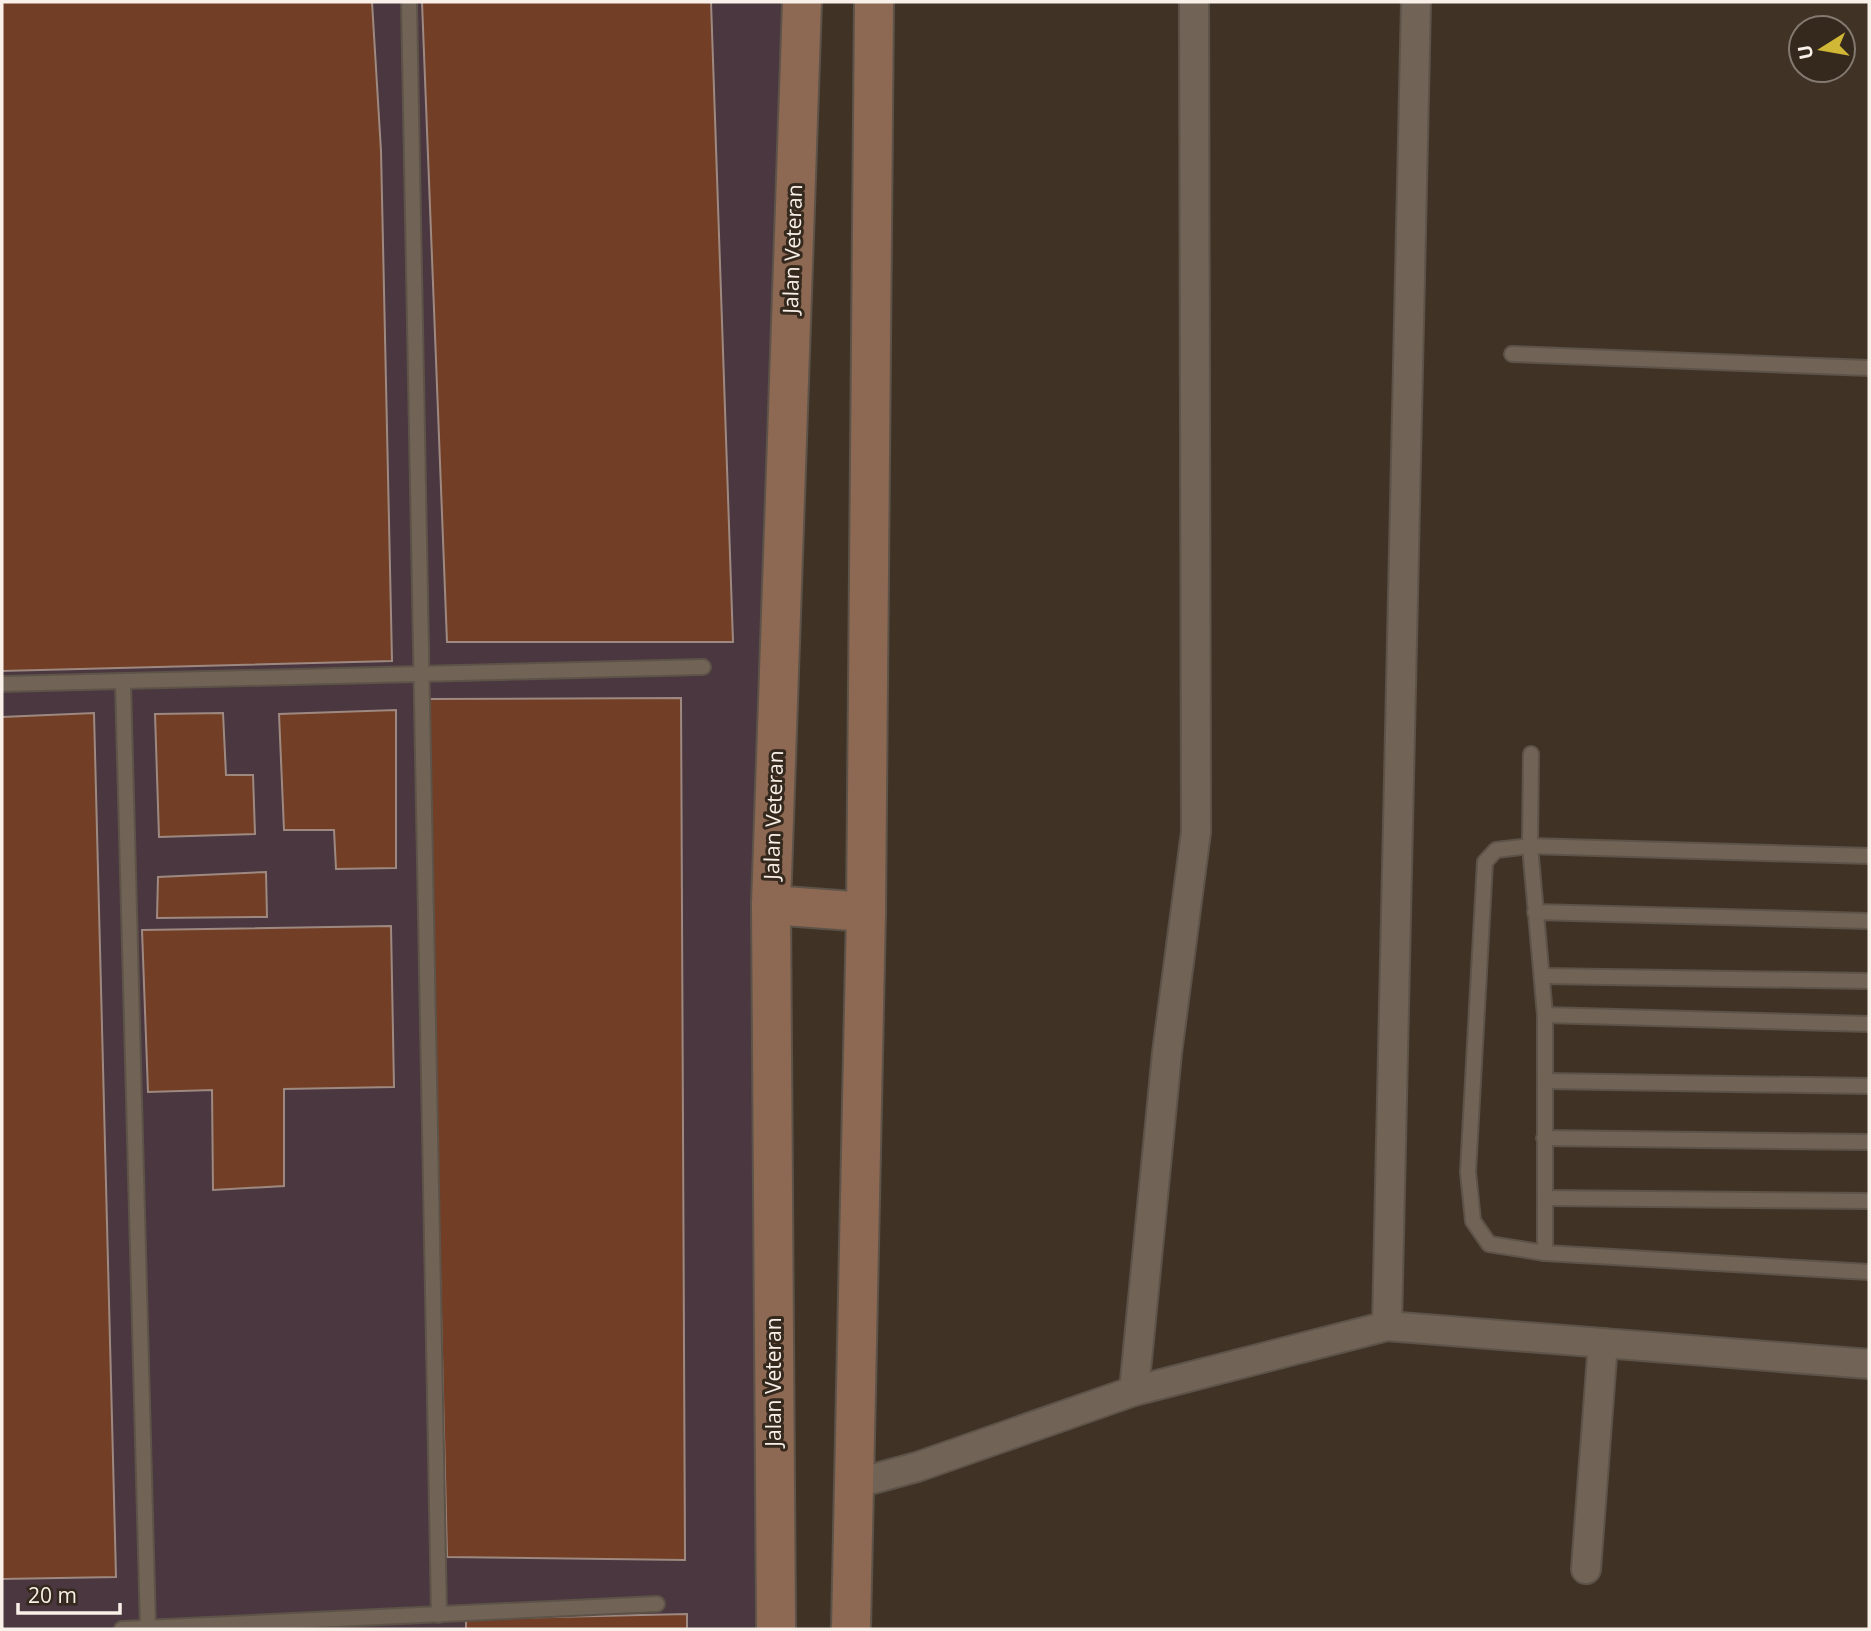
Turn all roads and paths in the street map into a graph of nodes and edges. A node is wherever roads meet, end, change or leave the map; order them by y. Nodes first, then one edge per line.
1 (409, 2) edge
2 (802, 2) edge
3 (874, 2) edge
4 (1194, 2) edge
5 (1416, 2) edge
6 (1512, 354) dead end
7 (1869, 368) edge
8 (704, 667) dead end
9 (419, 676) junction
10 (123, 683) junction
11 (2, 684) edge
12 (1531, 754) dead end
13 (1530, 846) junction
14 (1869, 856) edge
15 (771, 905) junction
16 (866, 912) junction
17 (1535, 912) junction
18 (1869, 921) edge
19 (1544, 976) junction
20 (1869, 981) edge
21 (1545, 1015) junction
22 (1869, 1024) edge
23 (1545, 1081) junction
24 (1869, 1086) edge
25 (1544, 1138) junction
26 (1869, 1142) edge
27 (1545, 1198) junction
28 (1869, 1201) edge
29 (1545, 1253) junction
30 (1869, 1272) edge
31 (1387, 1326) junction
32 (1603, 1343) junction
33 (1869, 1364) edge
34 (1134, 1391) junction
35 (854, 1484) junction
36 (1586, 1569) dead end
37 (657, 1604) dead end
38 (439, 1615) junction
39 (148, 1628) edge
40 (122, 1629) edge
41 (776, 1629) edge
42 (850, 1629) edge

1 - 9 lane
2 - 15 main road, Jalan Veteran
3 - 16 main road
4 - 34 street
5 - 31 street
6 - 7 lane
8 - 9 lane
9 - 10 lane
9 - 38 lane
10 - 11 lane
10 - 39 lane
12 - 13 lane
13 - 14 lane
13 - 17 lane
13 - 29 lane
15 - 16 main road
15 - 41 main road, Jalan Veteran
16 - 35 main road
17 - 18 lane
17 - 19 lane
19 - 20 lane
19 - 21 lane
21 - 22 lane
21 - 23 lane
23 - 24 lane
23 - 25 lane
25 - 26 lane
25 - 27 lane
27 - 28 lane
27 - 29 lane
29 - 30 lane
31 - 32 street
31 - 34 street
32 - 33 street
32 - 36 street
34 - 35 street
35 - 42 main road
37 - 38 lane
38 - 39 lane
39 - 40 lane

